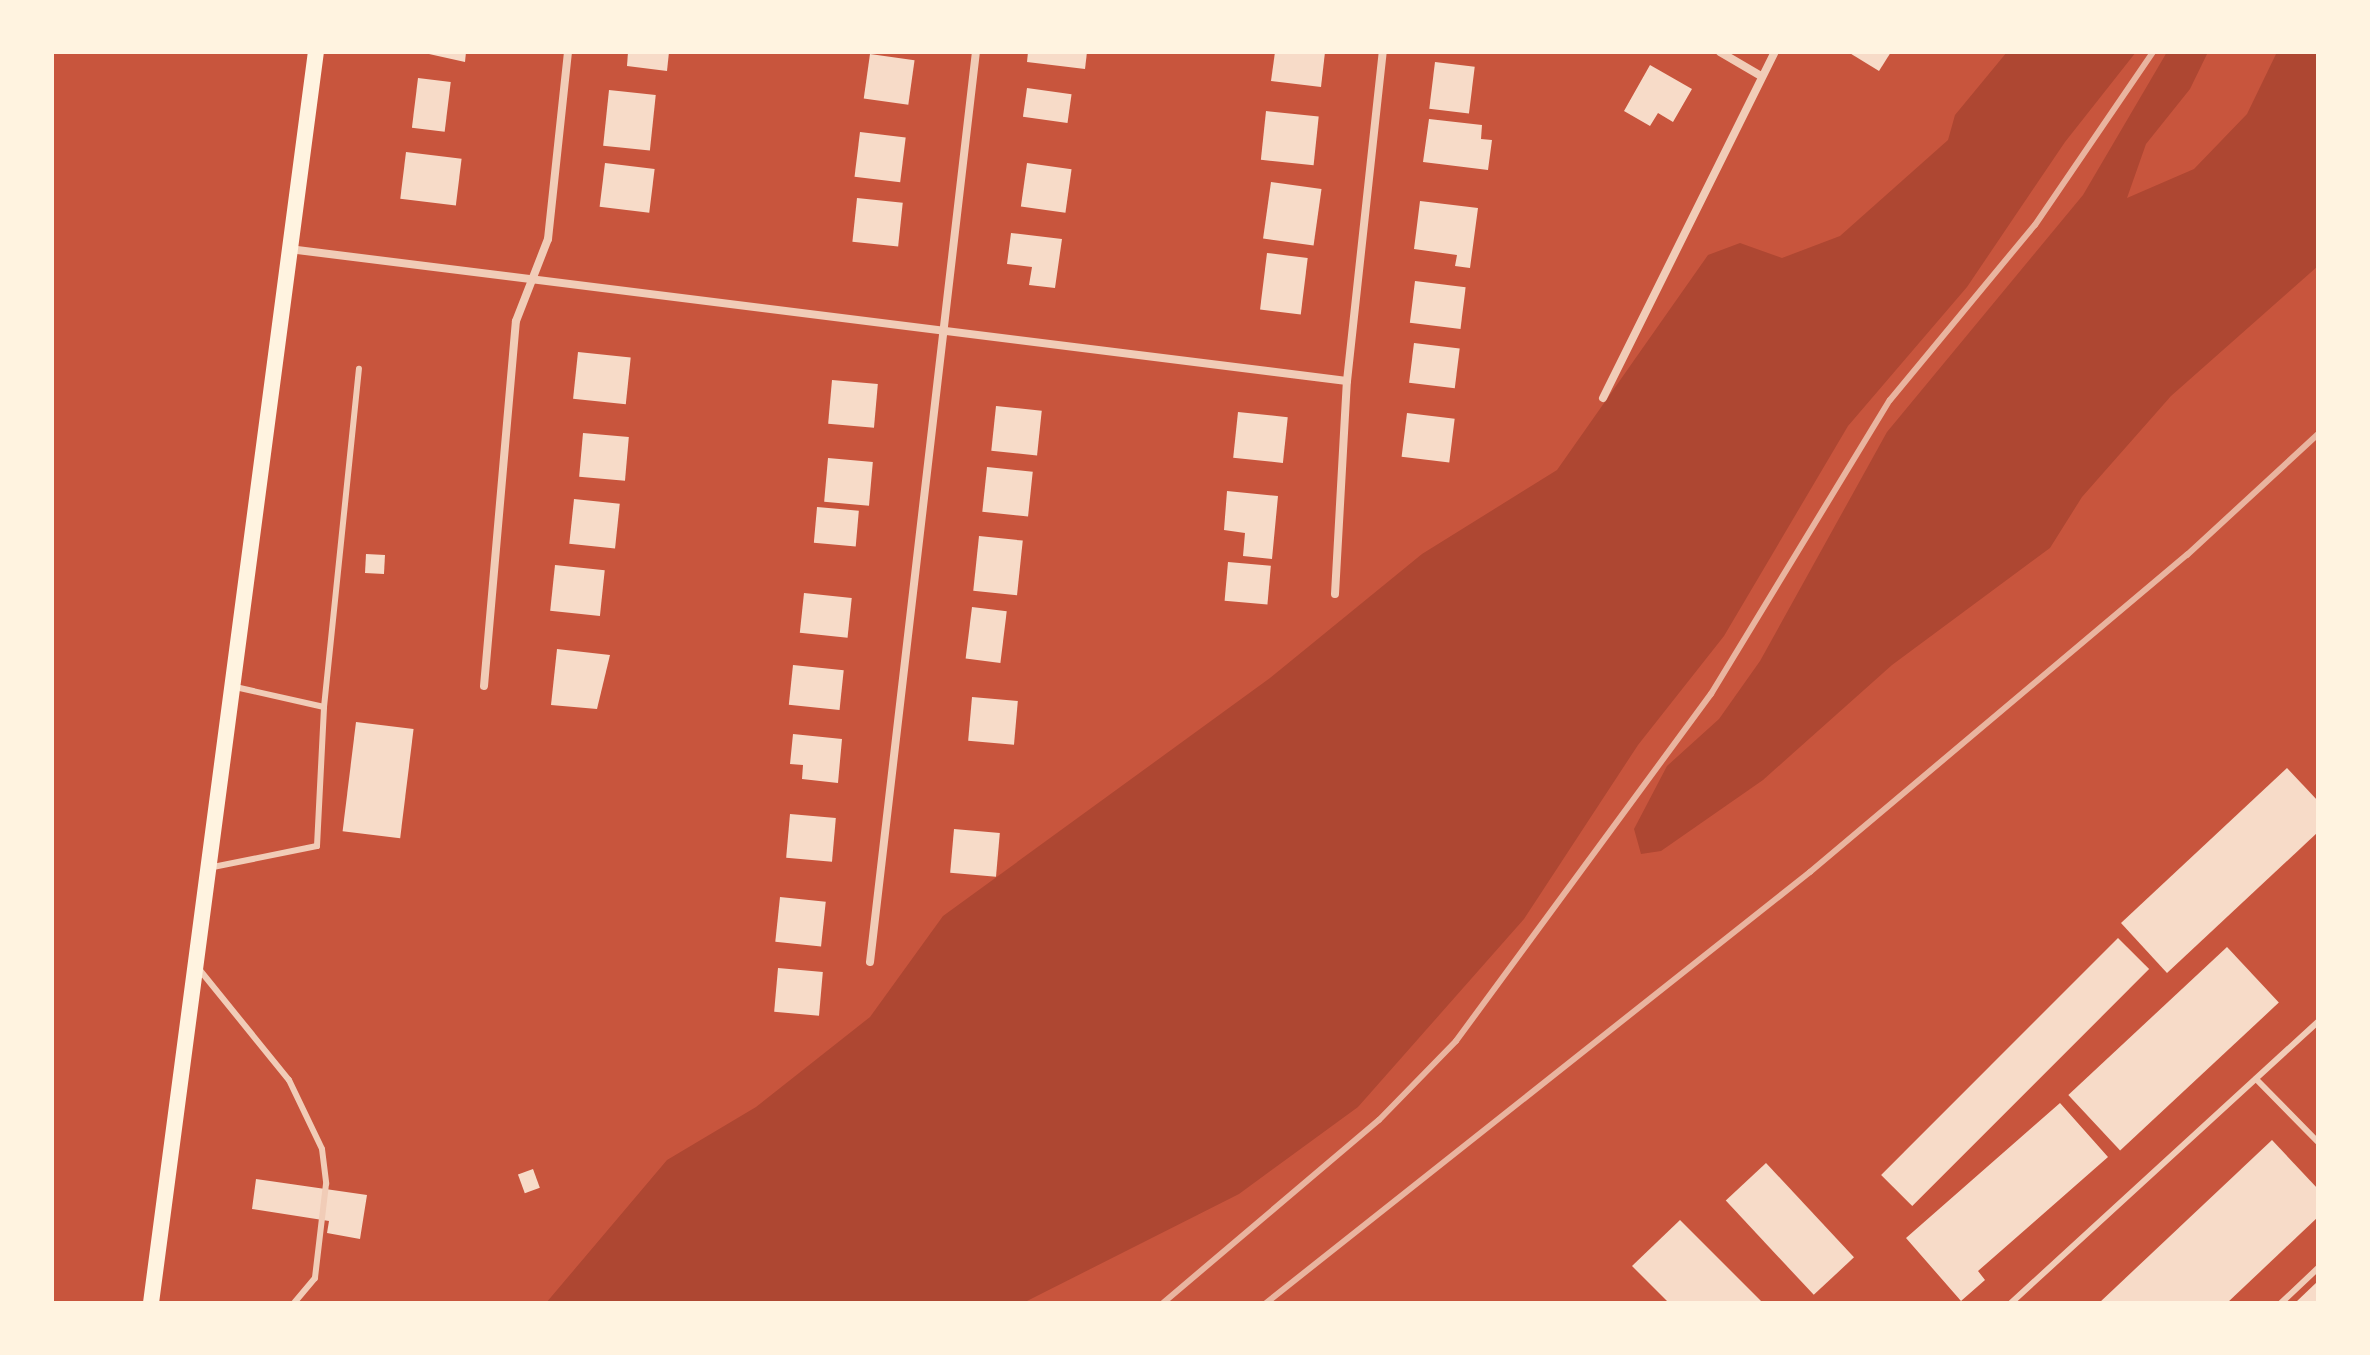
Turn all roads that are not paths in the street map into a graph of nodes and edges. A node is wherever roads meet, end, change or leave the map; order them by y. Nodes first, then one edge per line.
1 (316, 52) edge
2 (568, 52) edge
3 (976, 52) edge
4 (1383, 52) edge
5 (1720, 52) edge
6 (1775, 52) edge
7 (1761, 76) junction
8 (289, 249) junction
9 (530, 280) junction
10 (941, 329) junction
11 (359, 369) dead end
12 (1347, 381) junction
13 (1603, 398) dead end
14 (1335, 594) dead end
15 (484, 686) dead end
16 (235, 687) junction
17 (324, 707) junction
18 (213, 867) junction
19 (870, 962) dead end
20 (199, 969) junction
21 (2318, 1022) edge
22 (2256, 1079) junction
23 (2318, 1142) edge
24 (2318, 1268) edge
25 (151, 1303) edge
26 (294, 1303) edge
27 (2011, 1303) edge
28 (2281, 1303) edge

1 - 8 main road
2 - 9 street
3 - 10 street
4 - 12 street
5 - 7 street
6 - 7 street
7 - 13 street
8 - 9 street
8 - 16 main road
9 - 10 street
9 - 15 street
10 - 12 street
10 - 19 street
11 - 17 lane
12 - 14 street
16 - 17 lane
16 - 18 main road
17 - 18 lane
18 - 20 main road
20 - 25 main road
20 - 26 lane
21 - 22 lane
22 - 23 lane
22 - 27 lane
24 - 28 lane

